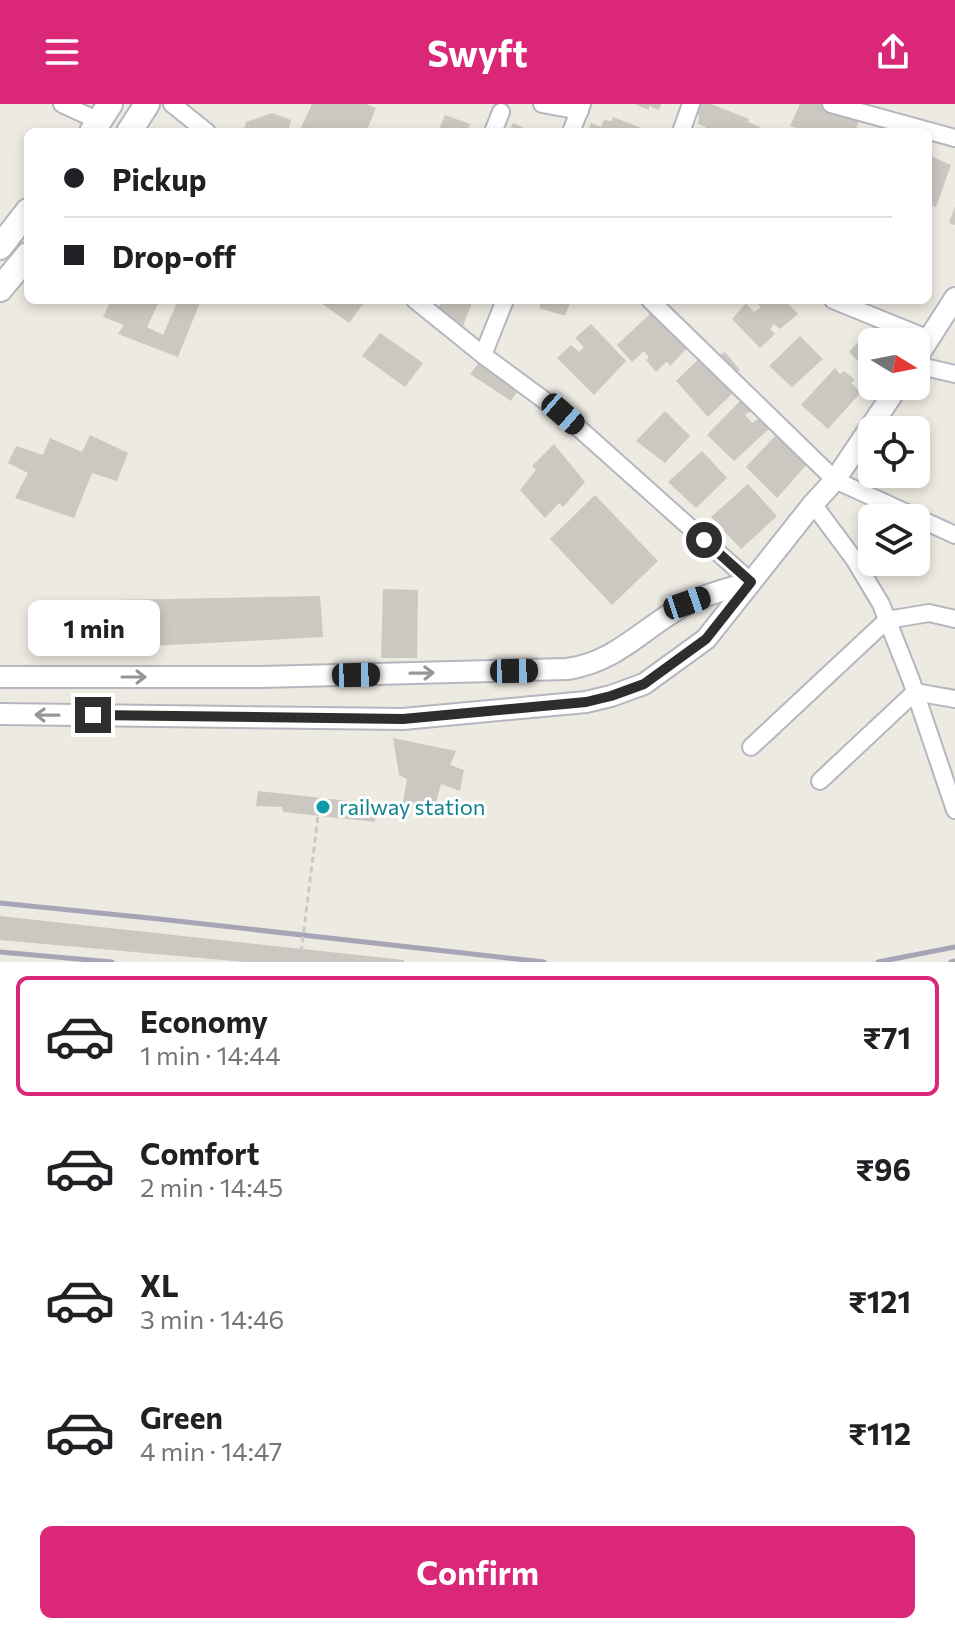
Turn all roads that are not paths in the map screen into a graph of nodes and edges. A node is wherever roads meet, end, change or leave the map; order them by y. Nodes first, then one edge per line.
1 (62, 104) edge
2 (147, 104) edge
3 (172, 104) edge
4 (542, 104) edge
5 (691, 104) edge
6 (831, 104) edge
7 (581, 107) edge
8 (501, 112) dead end
9 (100, 119) edge
10 (132, 128) edge
11 (202, 128) edge
12 (495, 128) edge
13 (573, 128) edge
14 (682, 128) edge
15 (919, 128) edge
16 (932, 132) edge
17 (955, 138) edge
18 (24, 216) edge
19 (0, 247) edge
20 (24, 260) edge
21 (0, 289) edge
22 (955, 298) edge
23 (425, 304) edge
24 (503, 304) edge
25 (654, 304) edge
26 (843, 304) edge
27 (902, 328) edge
28 (930, 337) edge
29 (483, 355) junction
30 (930, 366) edge
31 (955, 374) edge
32 (889, 400) edge
33 (835, 480) junction
34 (813, 504) junction
35 (955, 535) edge
36 (751, 582) junction
37 (955, 619) edge
38 (887, 620) junction
39 (0, 677) edge
40 (915, 692) junction
41 (955, 699) edge
42 (0, 714) edge
43 (751, 747) dead end
44 (820, 781) dead end
45 (955, 810) edge

1 - 9 street
2 - 10 main road
3 - 11 street
4 - 7 street
5 - 14 street
6 - 15 street
7 - 13 street
8 - 12 street
16 - 17 street
18 - 19 main road
20 - 21 main road
22 - 28 street
23 - 29 street
24 - 29 street
25 - 33 street
26 - 27 street
29 - 36 street
30 - 31 street
32 - 33 street
33 - 34 street
33 - 35 street
34 - 36 street
34 - 38 street
39 -> 36 street
36 -> 42 street
37 - 38 street
38 - 40 street
38 - 43 street
40 - 41 street
40 - 44 street
40 - 45 street

